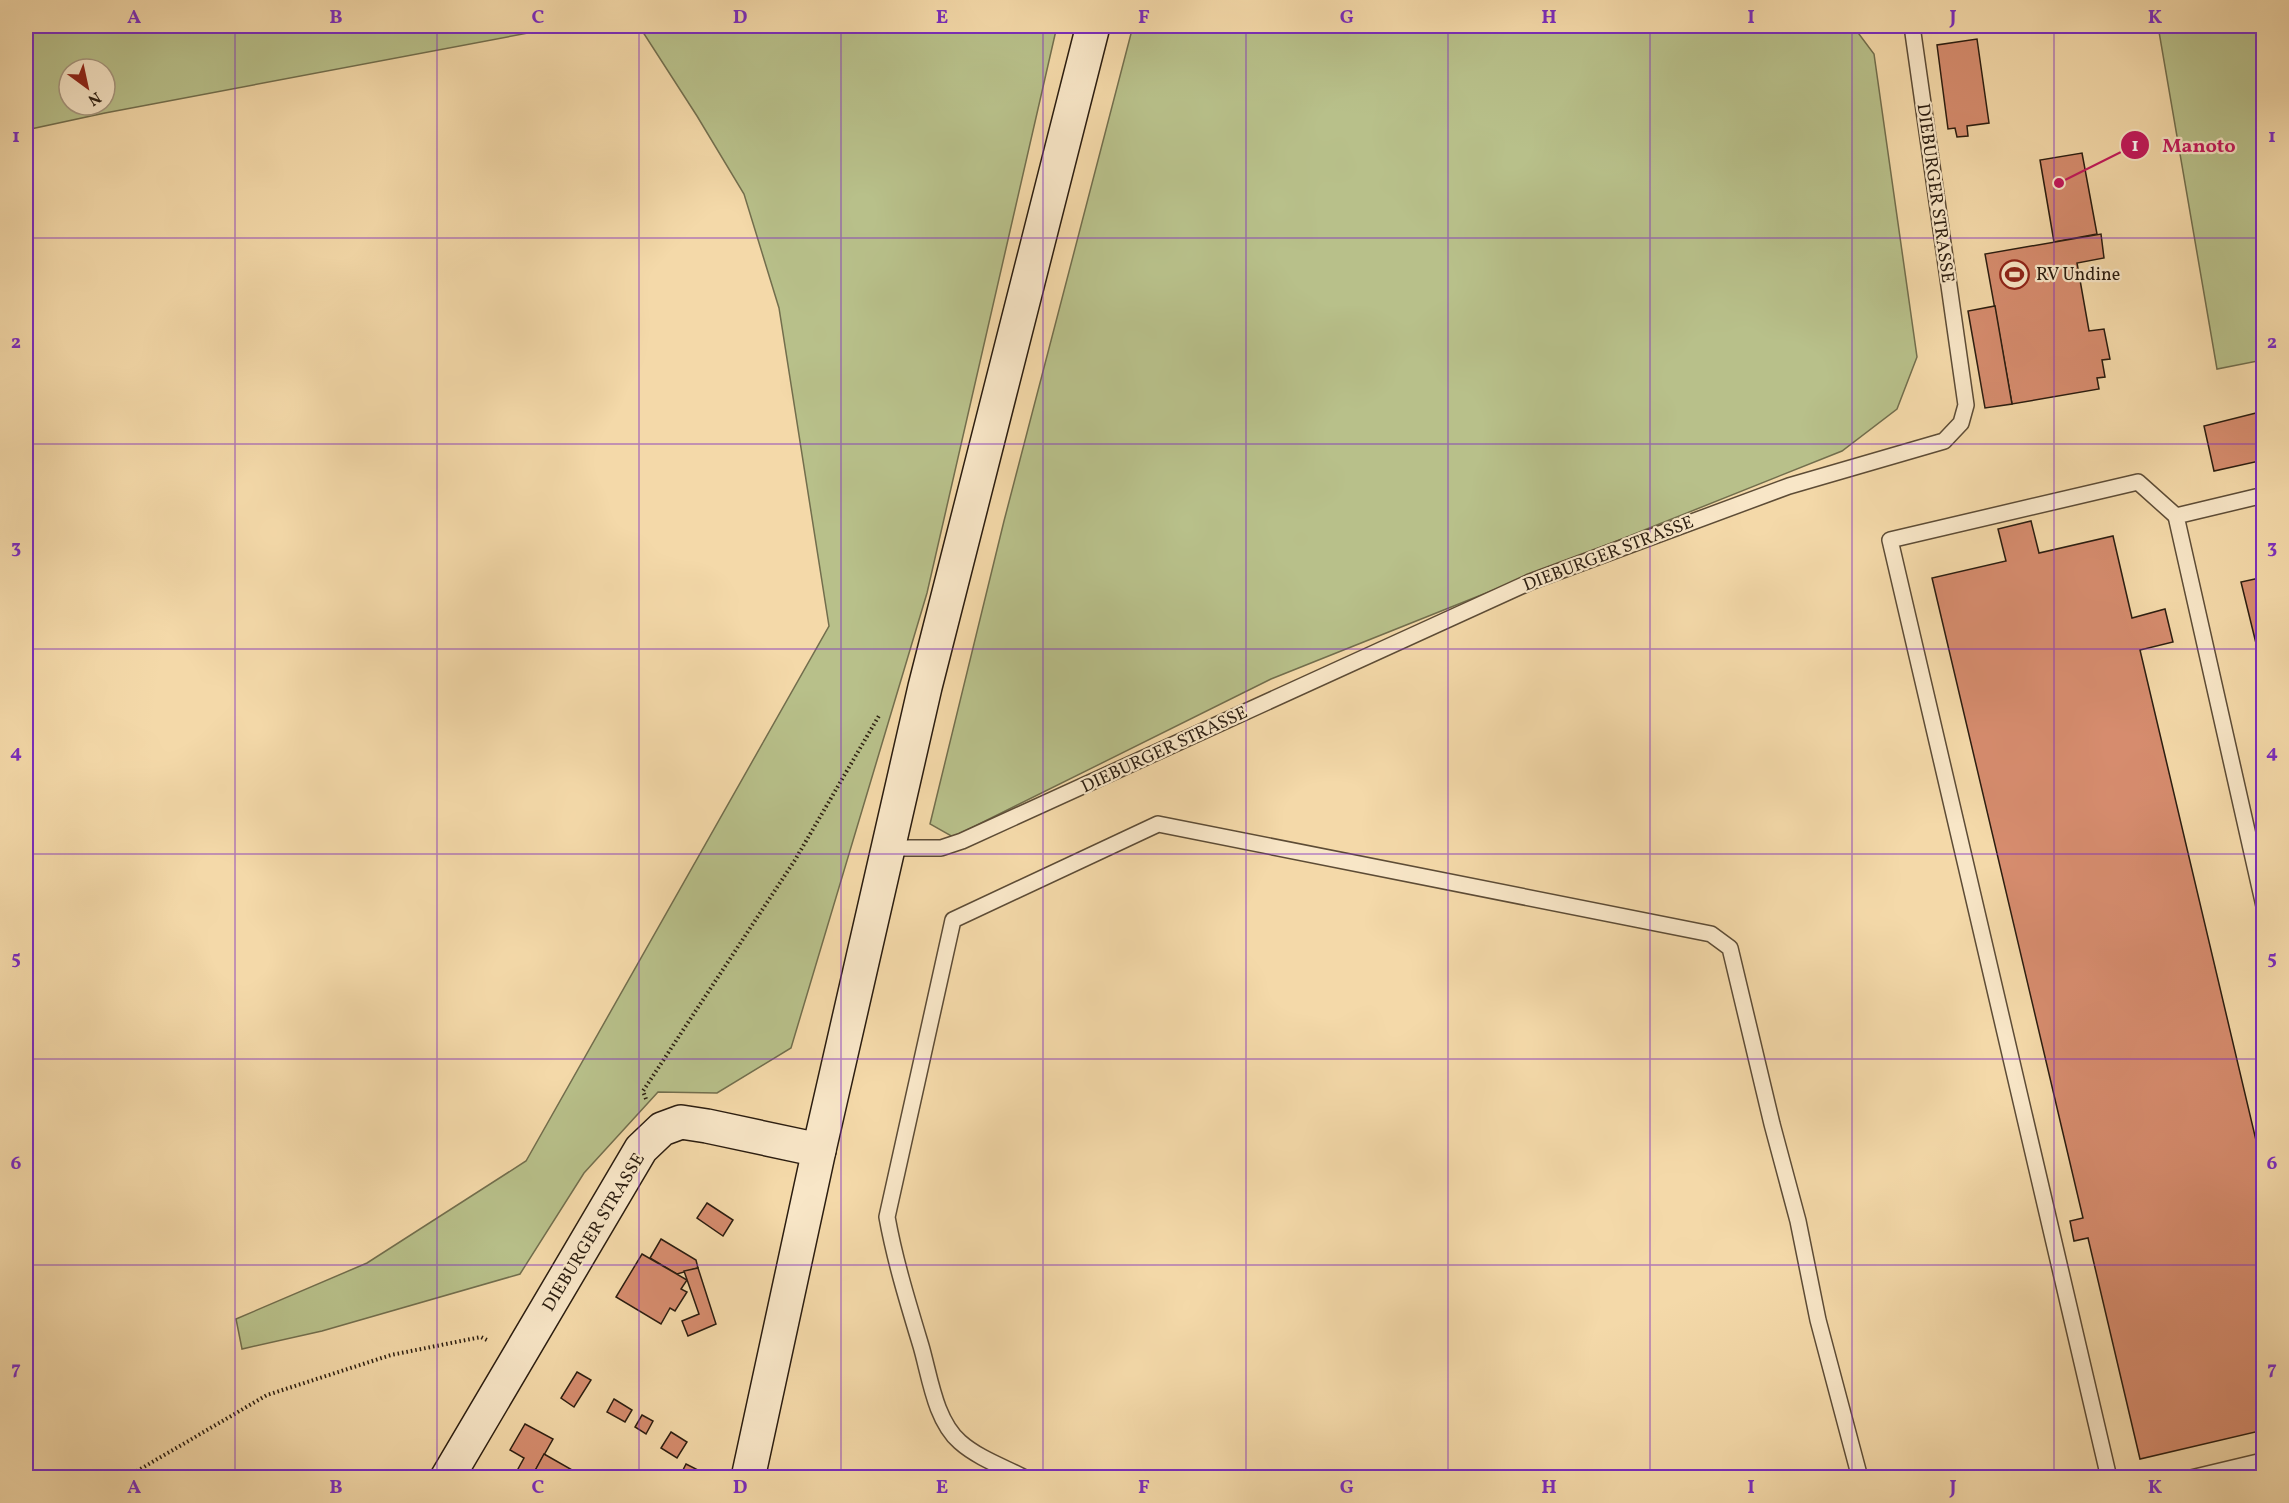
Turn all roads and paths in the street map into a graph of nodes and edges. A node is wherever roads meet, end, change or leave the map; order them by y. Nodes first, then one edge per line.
1 (1093, 26) edge
2 (1912, 26) edge
3 (2264, 495) edge
4 (2176, 516) junction
5 (883, 710) dead end
6 (890, 848) junction
7 (2264, 906) edge
8 (662, 1129) junction
9 (819, 1150) junction
10 (520, 1357) junction
11 (2264, 1470) edge
12 (125, 1478) edge
13 (447, 1478) edge
14 (748, 1478) edge
15 (1025, 1478) edge
16 (1860, 1478) edge
17 (2109, 1478) edge
18 (2191, 1478) edge

1 - 6 main road
2 - 6 lane, DIEBURGER STRASSE
3 - 4 lane
4 - 7 lane
4 - 17 lane
5 - 8 path
6 - 9 main road
8 - 9 main road
8 - 10 main road, DIEBURGER STRASSE
9 - 14 main road
10 - 12 path
10 - 13 main road, DIEBURGER STRASSE
11 - 18 lane
15 - 16 lane

